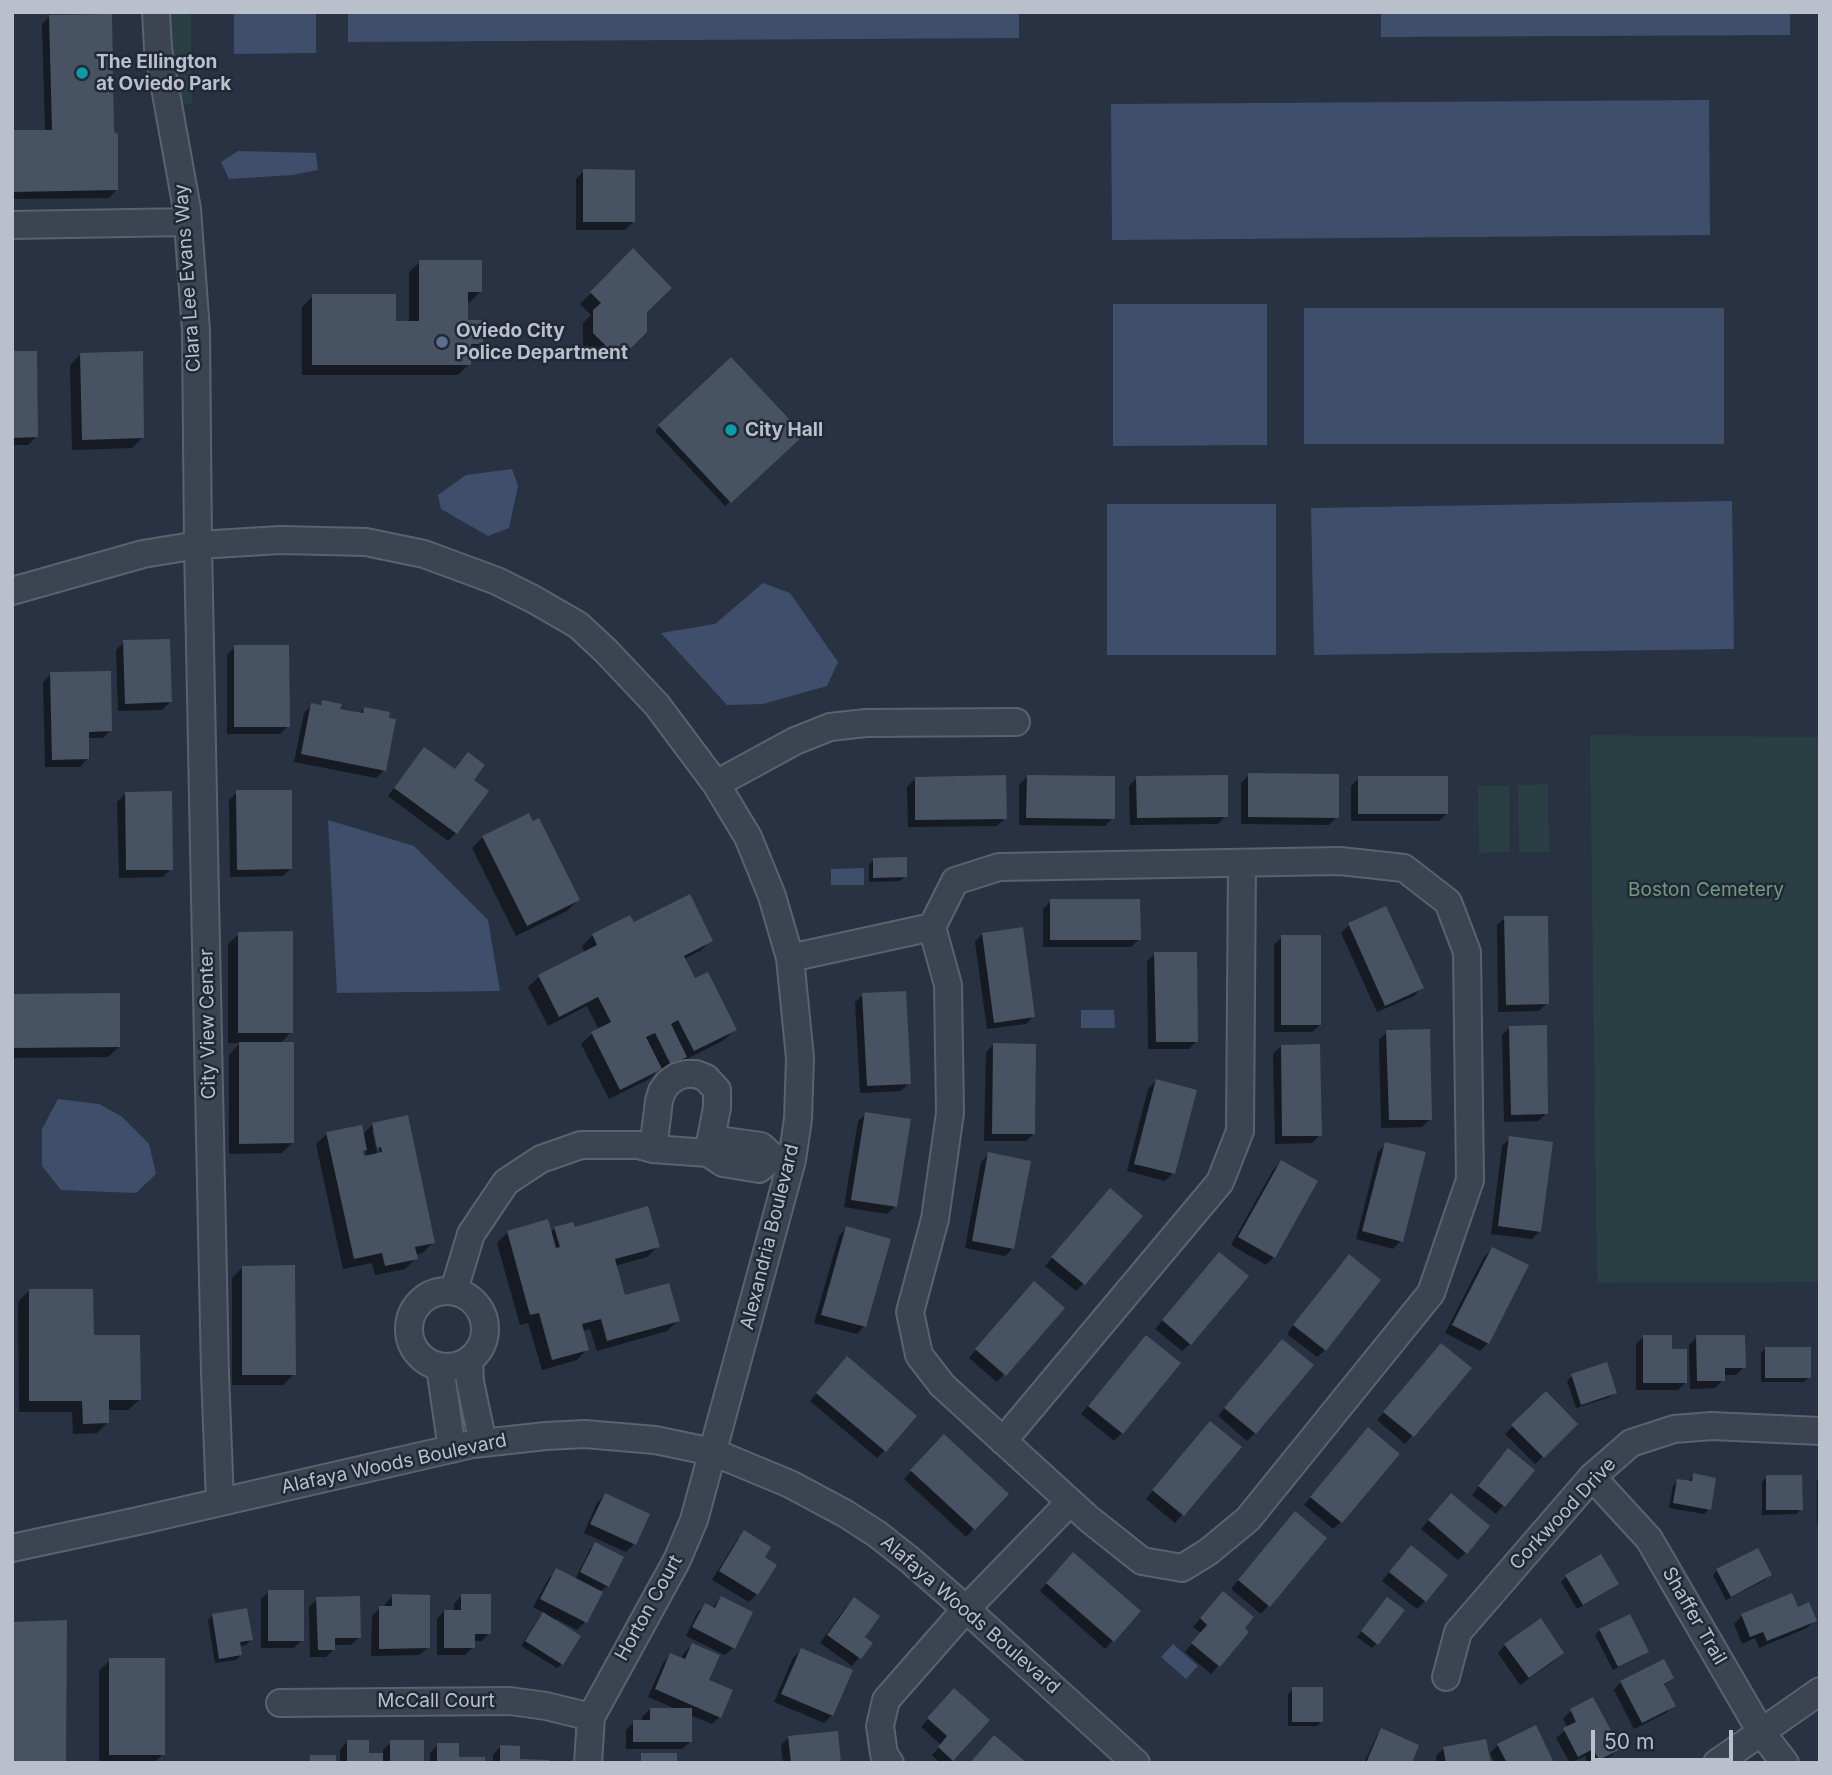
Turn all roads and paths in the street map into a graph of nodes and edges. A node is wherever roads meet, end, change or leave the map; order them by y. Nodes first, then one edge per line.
1 (156, 12) edge
2 (188, 222) junction
3 (12, 225) edge
4 (198, 545) junction
5 (12, 591) edge
6 (1016, 722) dead end
7 (716, 784) junction
8 (1242, 863) junction
9 (932, 927) junction
10 (790, 958) junction
11 (653, 1149) junction
12 (708, 1153) junction
13 (782, 1159) junction
14 (454, 1290) junction
15 (469, 1360) junction
16 (440, 1367) junction
17 (1820, 1431) edge
18 (1003, 1441) junction
19 (483, 1443) junction
20 (452, 1449) junction
21 (713, 1452) junction
22 (1592, 1477) junction
23 (220, 1502) junction
24 (1070, 1502) junction
25 (12, 1548) edge
26 (966, 1609) junction
27 (1446, 1677) dead end
28 (1820, 1691) edge
29 (280, 1703) dead end
30 (591, 1717) junction
31 (1761, 1732) junction
32 (588, 1763) edge
33 (890, 1763) edge
34 (1136, 1763) edge
35 (1717, 1763) edge
36 (1785, 1763) edge

1 - 2 street, Clara Lee Evans Way
2 - 3 street
2 - 4 street, Clara Lee Evans Way
4 - 5 street, Alexandria Boulevard
4 - 7 street, Alexandria Boulevard
4 - 23 street, City View Center
6 - 7 street
7 - 10 street, Alexandria Boulevard
8 - 9 street
8 - 18 street
8 - 24 street
9 - 10 street
9 - 18 street
10 - 13 street, Alexandria Boulevard
11 - 12 street
11 - 12 street
11 - 14 street
12 - 13 street
13 - 21 street, Alexandria Boulevard
14 - 15 street
14 - 16 street
15 - 16 street
15 - 19 street
16 - 20 street
17 - 22 street, Corkwood Drive
18 - 24 street
19 - 20 street, Alafaya Woods Boulevard
19 - 21 street, Alafaya Woods Boulevard
20 - 23 street, Alafaya Woods Boulevard
21 - 26 street, Alafaya Woods Boulevard
21 - 30 street, Horton Court
22 - 27 street, Corkwood Drive
22 - 31 street, Shaffer Trail
23 - 25 street, Alafaya Woods Boulevard
24 - 26 street
26 - 33 street
26 - 34 street, Alafaya Woods Boulevard
28 - 31 street
29 - 30 street, McCall Court
30 - 32 street, Horton Court
31 - 35 street
31 - 36 street, Shaffer Trail

